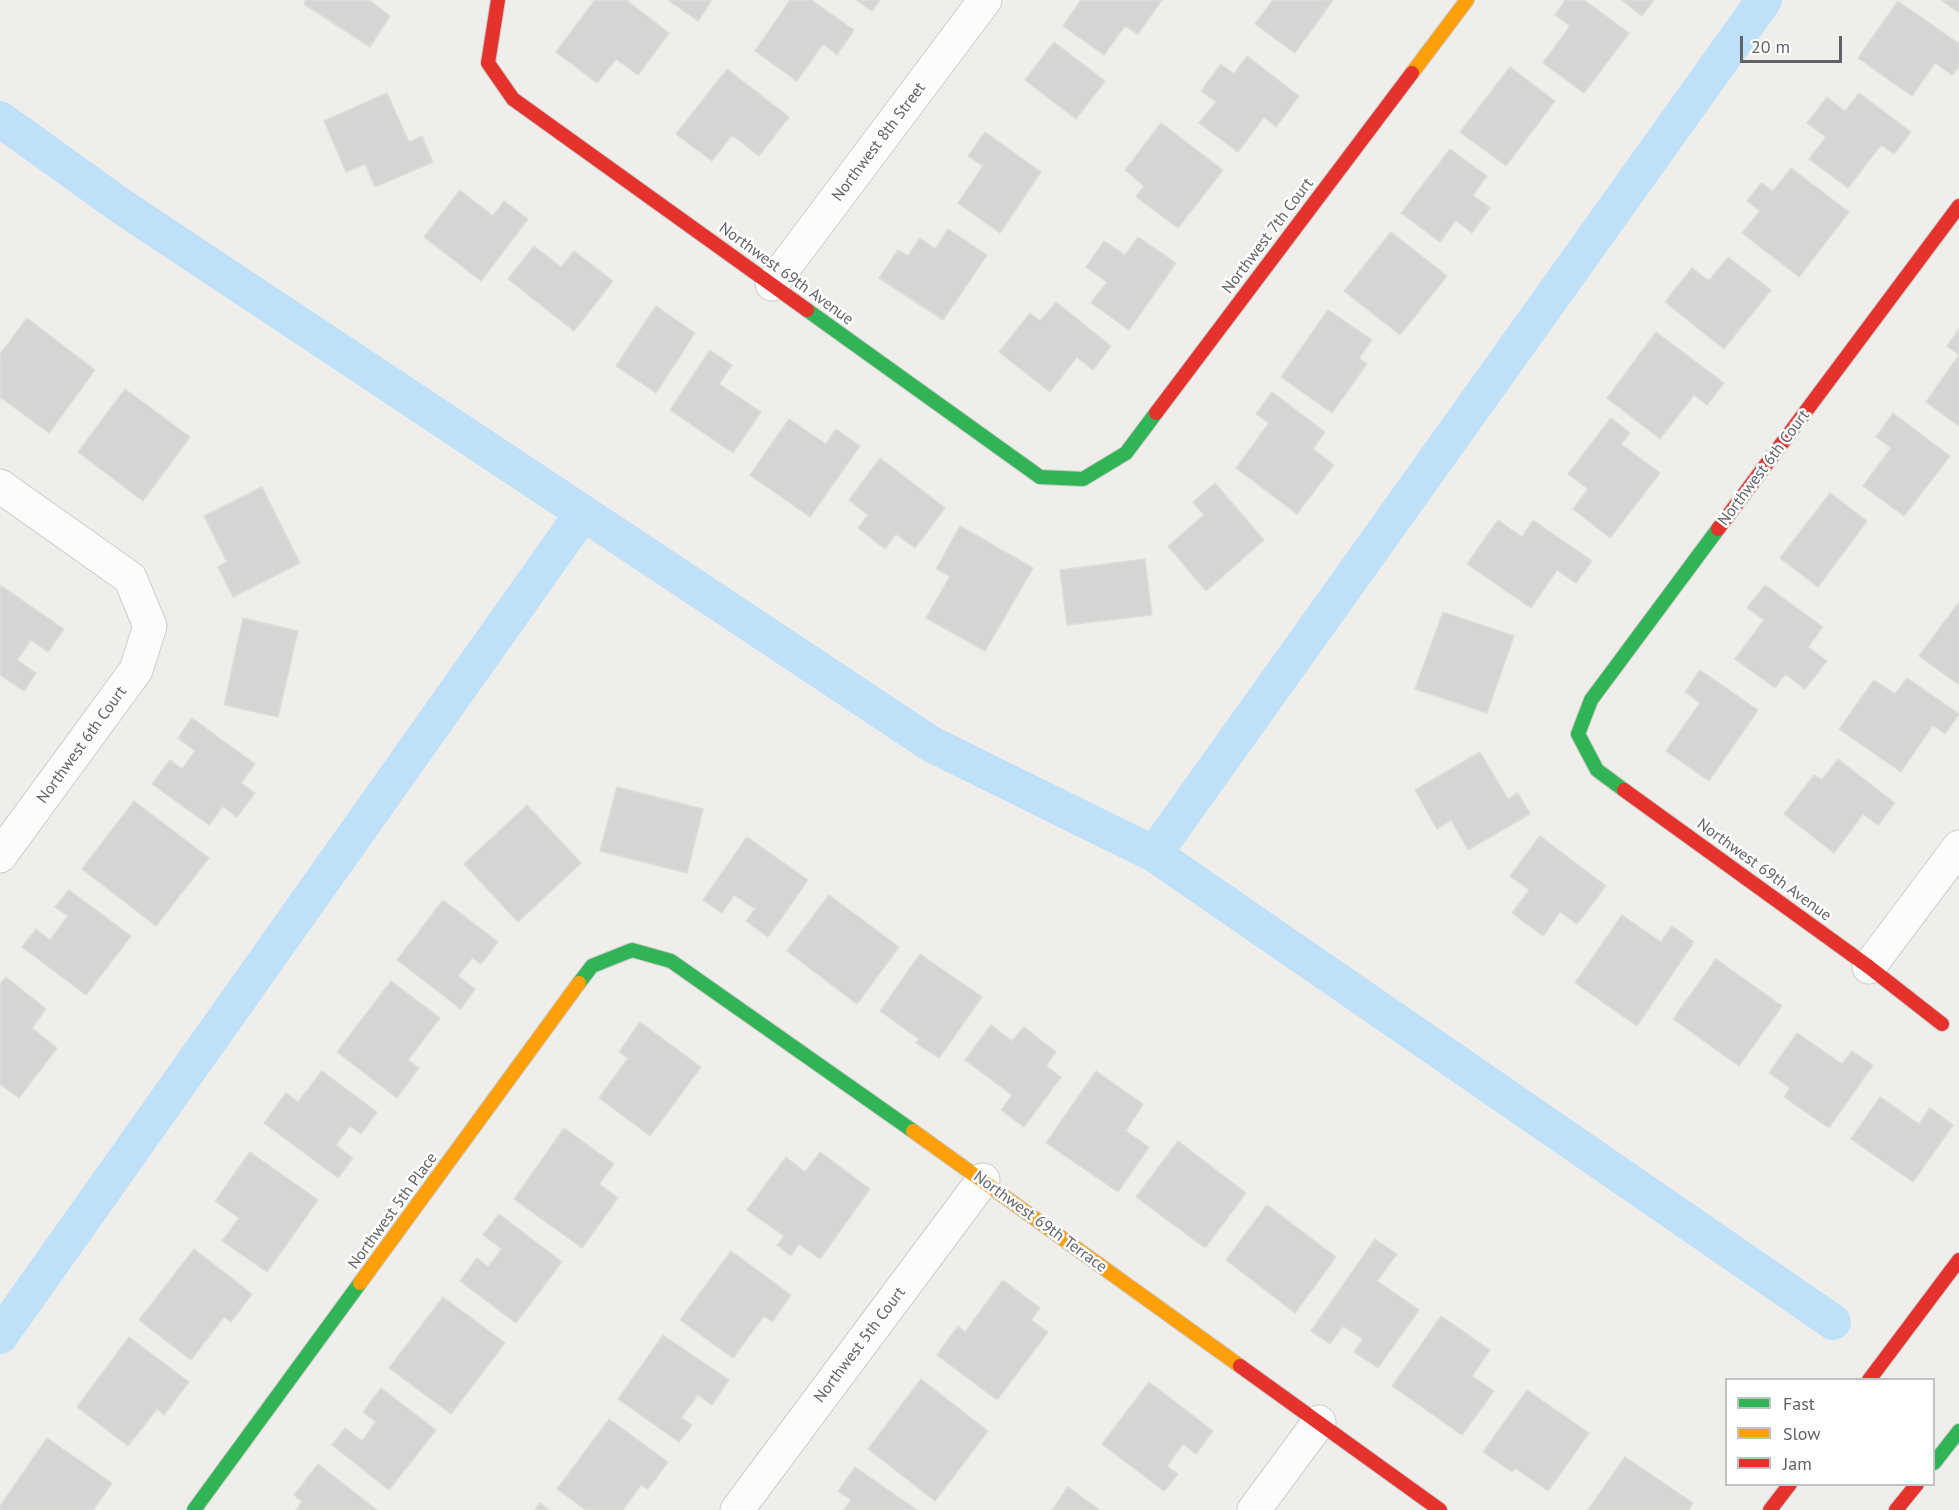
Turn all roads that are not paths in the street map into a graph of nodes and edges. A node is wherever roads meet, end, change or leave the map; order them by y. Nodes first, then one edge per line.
1 (498, 0) edge
2 (985, 0) edge
3 (1467, 0) edge
4 (1959, 206) edge
5 (772, 284) junction
6 (1083, 479) joint
7 (0, 486) edge
8 (1578, 734) joint
9 (1959, 847) edge
10 (0, 856) edge
11 (632, 950) joint
12 (1869, 967) junction
13 (1942, 1024) dead end
14 (983, 1180) junction
15 (1959, 1260) edge
16 (1870, 1378) edge
17 (1318, 1422) junction
18 (1959, 1431) edge
19 (1935, 1462) edge
20 (1789, 1486) edge
21 (1916, 1486) edge
22 (194, 1510) edge
23 (737, 1510) edge
24 (1254, 1510) edge
25 (1440, 1510) edge
26 (1770, 1510) edge
27 (1896, 1510) edge

1 - 5 street, Northwest 69th Avenue
2 - 5 street, Northwest 8th Street
3 - 6 street, Northwest 7th Court
4 - 8 street, Northwest 6th Court
5 - 6 street, Northwest 69th Avenue
7 - 10 street, Northwest 6th Court
8 - 12 street, Northwest 69th Avenue
9 - 12 street
11 - 14 street, Northwest 69th Terrace
11 - 22 street, Northwest 5th Place
12 - 13 street, Northwest 69th Avenue
14 - 17 street, Northwest 69th Terrace
14 - 23 street, Northwest 5th Court
15 - 16 street
17 - 24 street
17 - 25 street, Northwest 69th Terrace
18 - 19 street
20 - 26 street
21 - 27 street

